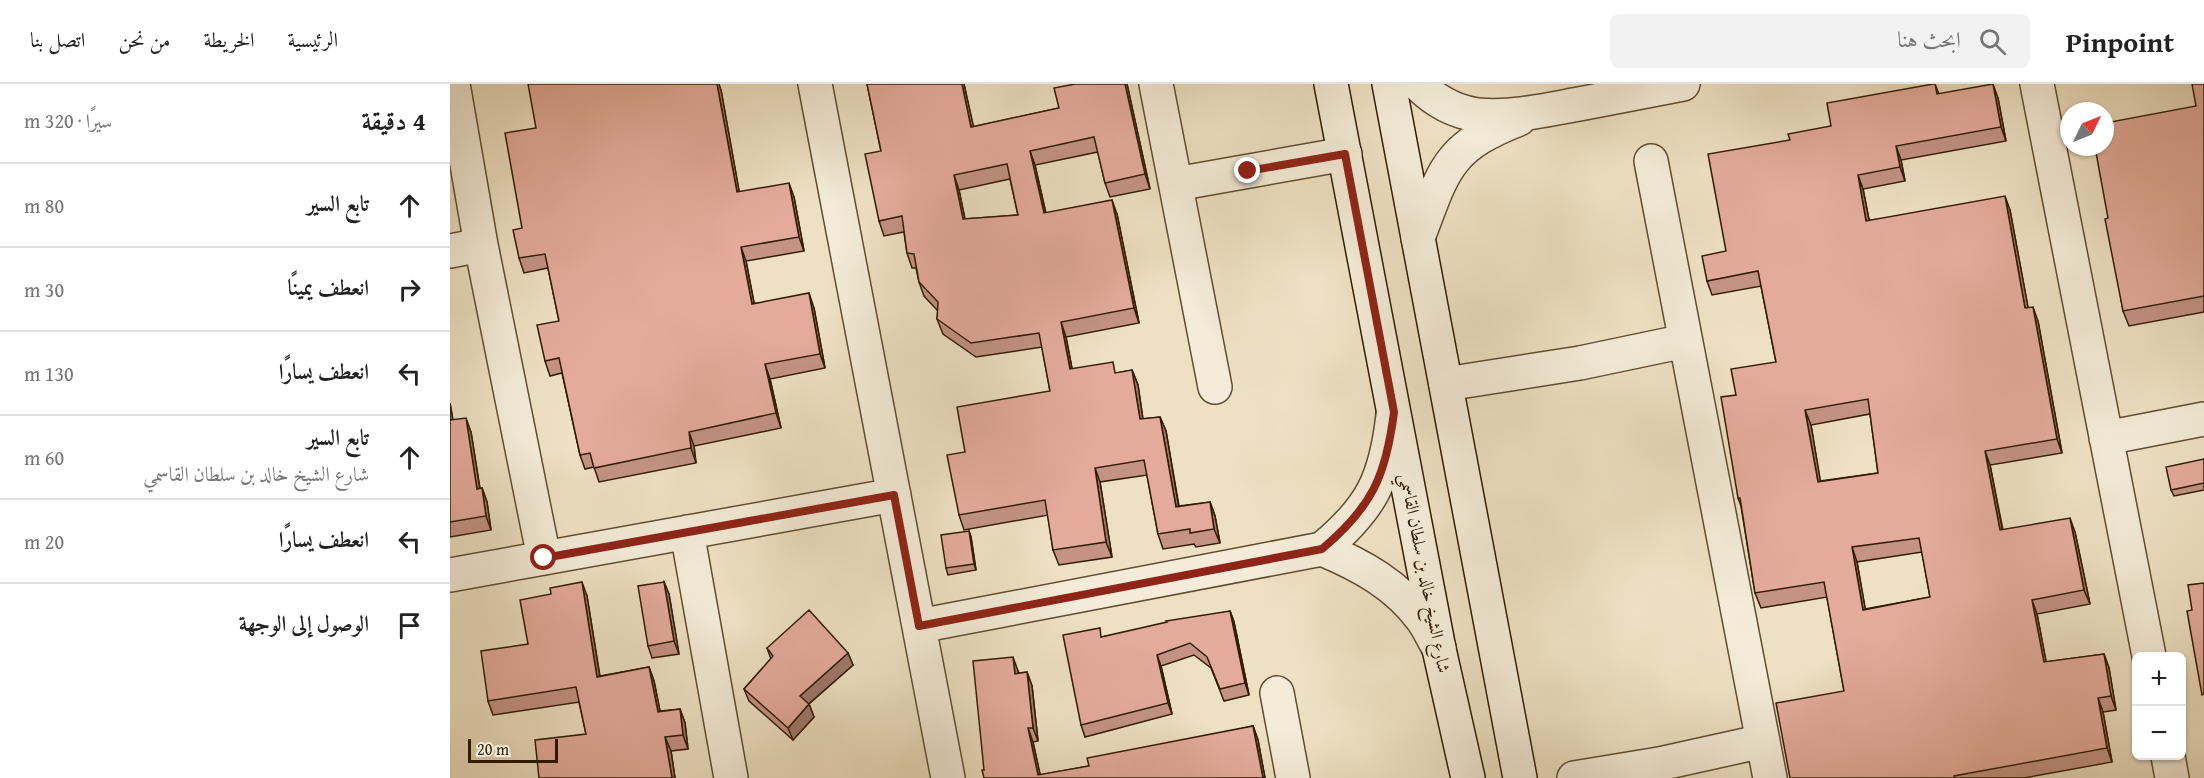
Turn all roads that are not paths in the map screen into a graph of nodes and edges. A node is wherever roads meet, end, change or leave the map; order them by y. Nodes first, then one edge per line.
1 (453, 84) edge
2 (815, 84) edge
3 (1156, 84) edge
4 (1331, 84) edge
5 (1389, 84) edge
6 (1418, 84) edge
7 (1683, 84) edge
8 (2037, 84) edge
9 (1535, 112) junction
10 (1345, 154) junction
11 (1651, 161) dead end
12 (1176, 184) junction
13 (1418, 238) junction
14 (466, 248) edge
15 (1685, 341) junction
16 (1446, 384) junction
17 (1215, 387) dead end
18 (1394, 412) junction
19 (2204, 419) edge
20 (2106, 438) junction
21 (894, 495) junction
22 (687, 532) junction
23 (1322, 549) junction
24 (544, 558) junction
25 (450, 574) edge
26 (919, 626) junction
27 (1439, 649) junction
28 (2148, 652) edge
29 (1277, 693) dead end
30 (1763, 741) junction
31 (2169, 760) edge
32 (730, 778) edge
33 (948, 778) edge
34 (1293, 778) edge
35 (1468, 778) edge
36 (1520, 778) edge
37 (1574, 778) edge
38 (1770, 778) edge
39 (2172, 778) edge

1 - 14 street
2 - 21 street
3 - 12 street
4 - 10 street, شارع الشيخ خالد بن سلطان القاسمي
5 - 13 street
6 - 9 street
7 - 9 street
8 - 20 street
9 - 13 street
10 - 12 street
10 - 18 street, شارع الشيخ خالد بن سلطان القاسمي
11 - 15 street
12 - 17 street
13 - 16 street
14 - 24 street
15 - 16 street
15 - 30 street
16 - 36 street
18 - 23 street
18 - 27 street, شارع الشيخ خالد بن سلطان القاسمي
19 - 20 street
20 - 28 street
21 - 22 street
21 - 26 street
22 - 24 street
22 - 32 street
23 - 26 street
23 - 27 street
24 - 25 street
26 - 33 street
27 - 35 street, شارع الشيخ خالد بن سلطان القاسمي
29 - 34 street
30 - 37 street
30 - 38 street
31 - 39 street

